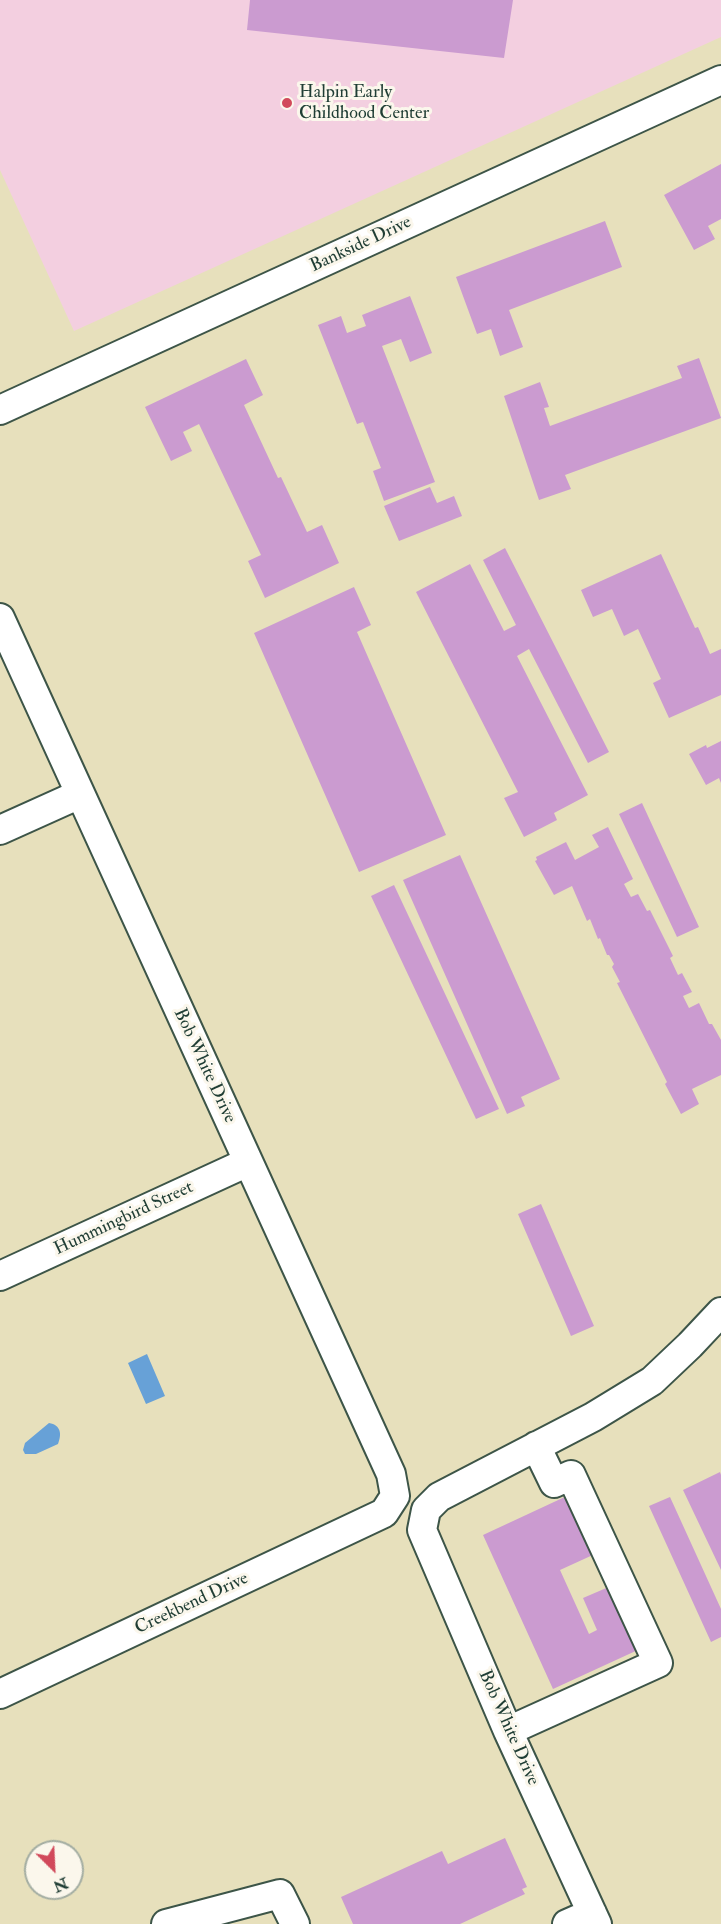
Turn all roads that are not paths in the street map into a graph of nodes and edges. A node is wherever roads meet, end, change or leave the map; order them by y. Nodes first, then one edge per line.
1 (721, 80) edge
2 (0, 410) edge
3 (0, 618) edge
4 (80, 794) junction
5 (0, 830) edge
6 (248, 1162) junction
7 (0, 1276) edge
8 (721, 1312) edge
9 (536, 1446) junction
10 (384, 1513) joint
11 (0, 1694) edge
12 (508, 1731) junction
13 (585, 1920) edge
14 (165, 1924) edge
15 (295, 1924) edge

1 - 2 street, Bankside Drive
3 - 4 street, Bob White Drive
4 - 5 street
4 - 6 street, Bob White Drive
6 - 7 street, Hummingbird Street
6 - 10 street, Bob White Drive
8 - 9 street
9 - 12 street, Bob White Drive
9 - 12 street
10 - 11 street, Creekbend Drive
12 - 13 street, Bob White Drive
14 - 15 street

